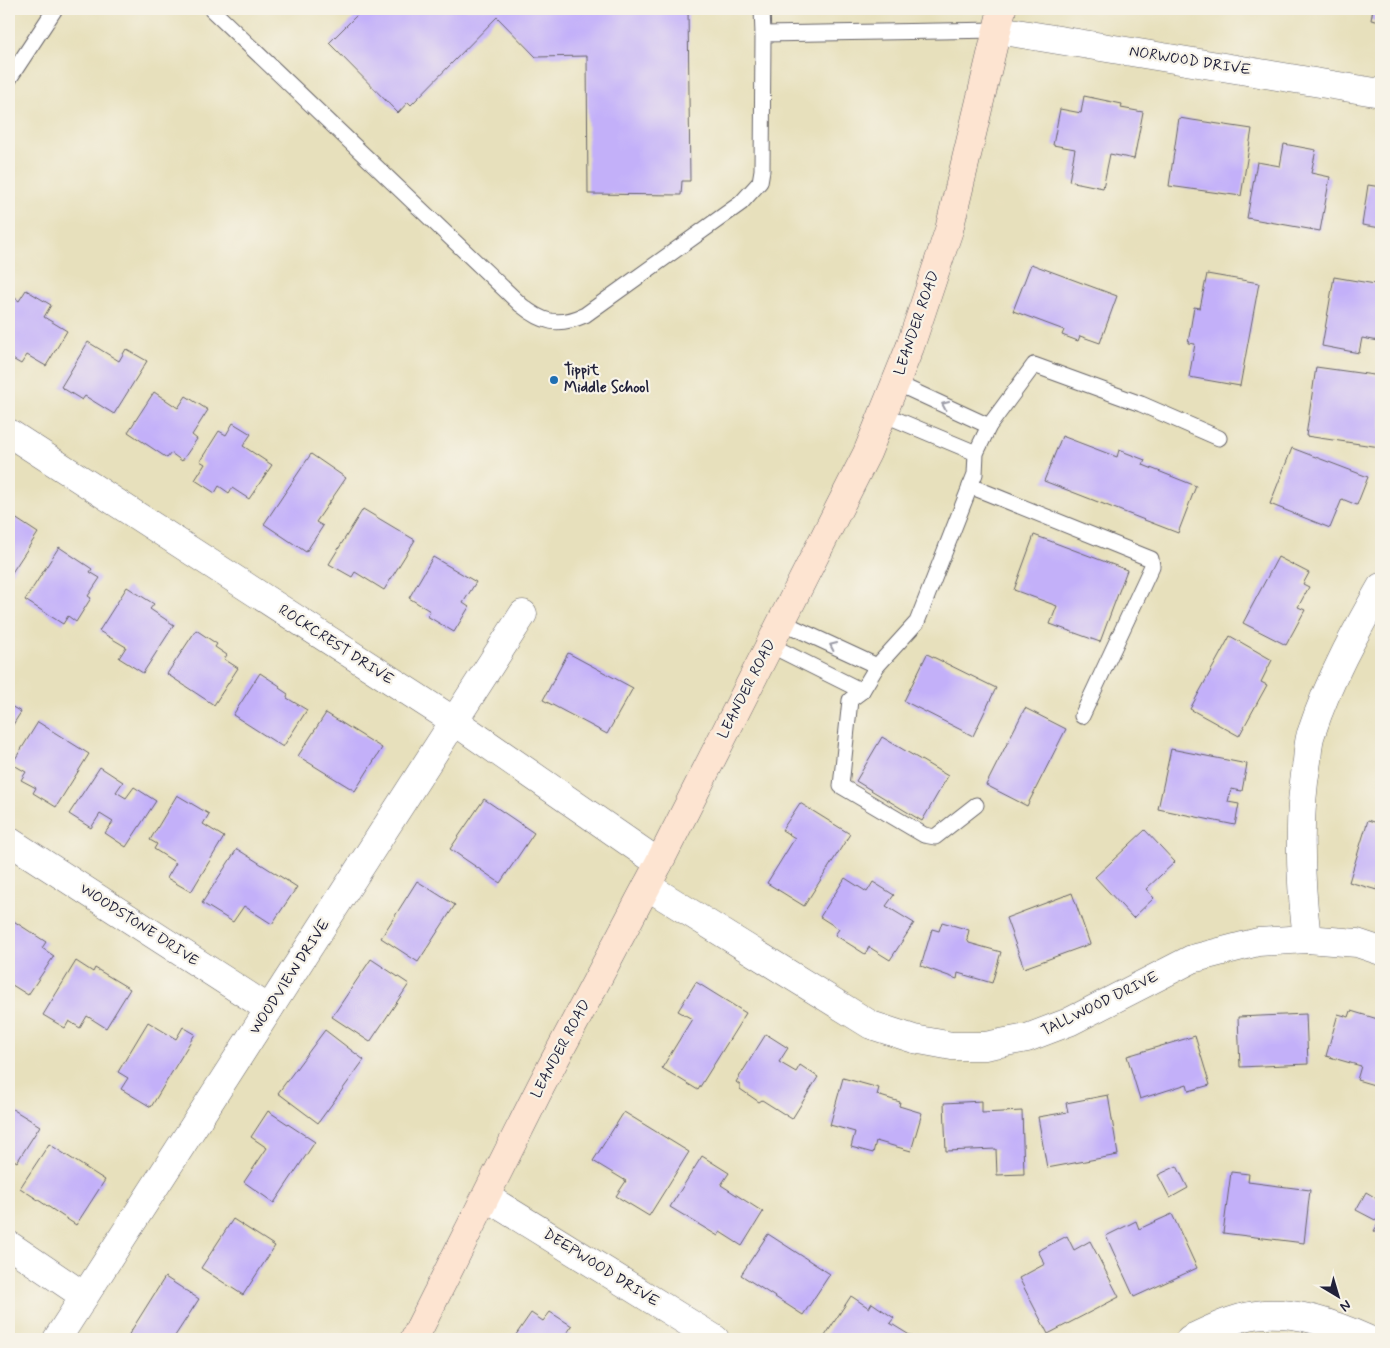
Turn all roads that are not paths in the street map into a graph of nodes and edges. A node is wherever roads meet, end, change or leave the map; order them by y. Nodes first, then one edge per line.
1 (55, 9) edge
2 (211, 9) edge
3 (762, 9) edge
4 (1000, 19) edge
5 (762, 34) junction
6 (9, 79) edge
7 (1381, 93) edge
8 (896, 383) junction
9 (884, 414) junction
10 (989, 426) junction
11 (9, 433) edge
12 (1219, 438) dead end
13 (976, 453) junction
14 (970, 486) junction
15 (1381, 587) edge
16 (523, 614) dead end
17 (776, 633) junction
18 (877, 666) junction
19 (862, 691) junction
20 (1082, 716) dead end
21 (454, 722) junction
22 (976, 805) dead end
23 (9, 841) edge
24 (653, 875) junction
25 (1307, 939) junction
26 (1381, 951) edge
27 (269, 1009) junction
28 (486, 1197) junction
29 (9, 1245) edge
30 (84, 1296) junction
31 (57, 1339) edge
32 (414, 1339) edge
33 (715, 1339) edge
34 (1190, 1339) edge
35 (1367, 1339) edge

1 - 6 lane
2 - 5 lane
3 - 5 lane
4 - 5 lane
4 - 7 street, NORWOOD DRIVE
4 - 8 main road, LEANDER ROAD
8 - 9 main road, LEANDER ROAD
10 -> 8 lane
9 - 13 lane
9 - 17 main road, LEANDER ROAD
10 - 12 lane
10 - 13 lane
11 - 21 street, ROCKCREST DRIVE
13 - 14 lane
14 - 18 lane
14 - 20 lane
15 - 25 street
16 - 21 street, WOODVIEW DRIVE
18 -> 17 lane
17 - 19 lane
17 - 24 main road, LEANDER ROAD
18 - 19 lane
19 - 22 lane
21 - 24 street, ROCKCREST DRIVE
21 - 27 street, WOODVIEW DRIVE
23 - 27 street, WOODSTONE DRIVE
24 - 25 street, TALLWOOD DRIVE
24 - 28 main road, LEANDER ROAD
25 - 26 street, TALLWOOD DRIVE
27 - 30 street, WOODVIEW DRIVE
28 - 32 main road, LEANDER ROAD
28 - 33 street, DEEPWOOD DRIVE
29 - 30 street
30 - 31 street, WOODVIEW DRIVE
34 - 35 street

